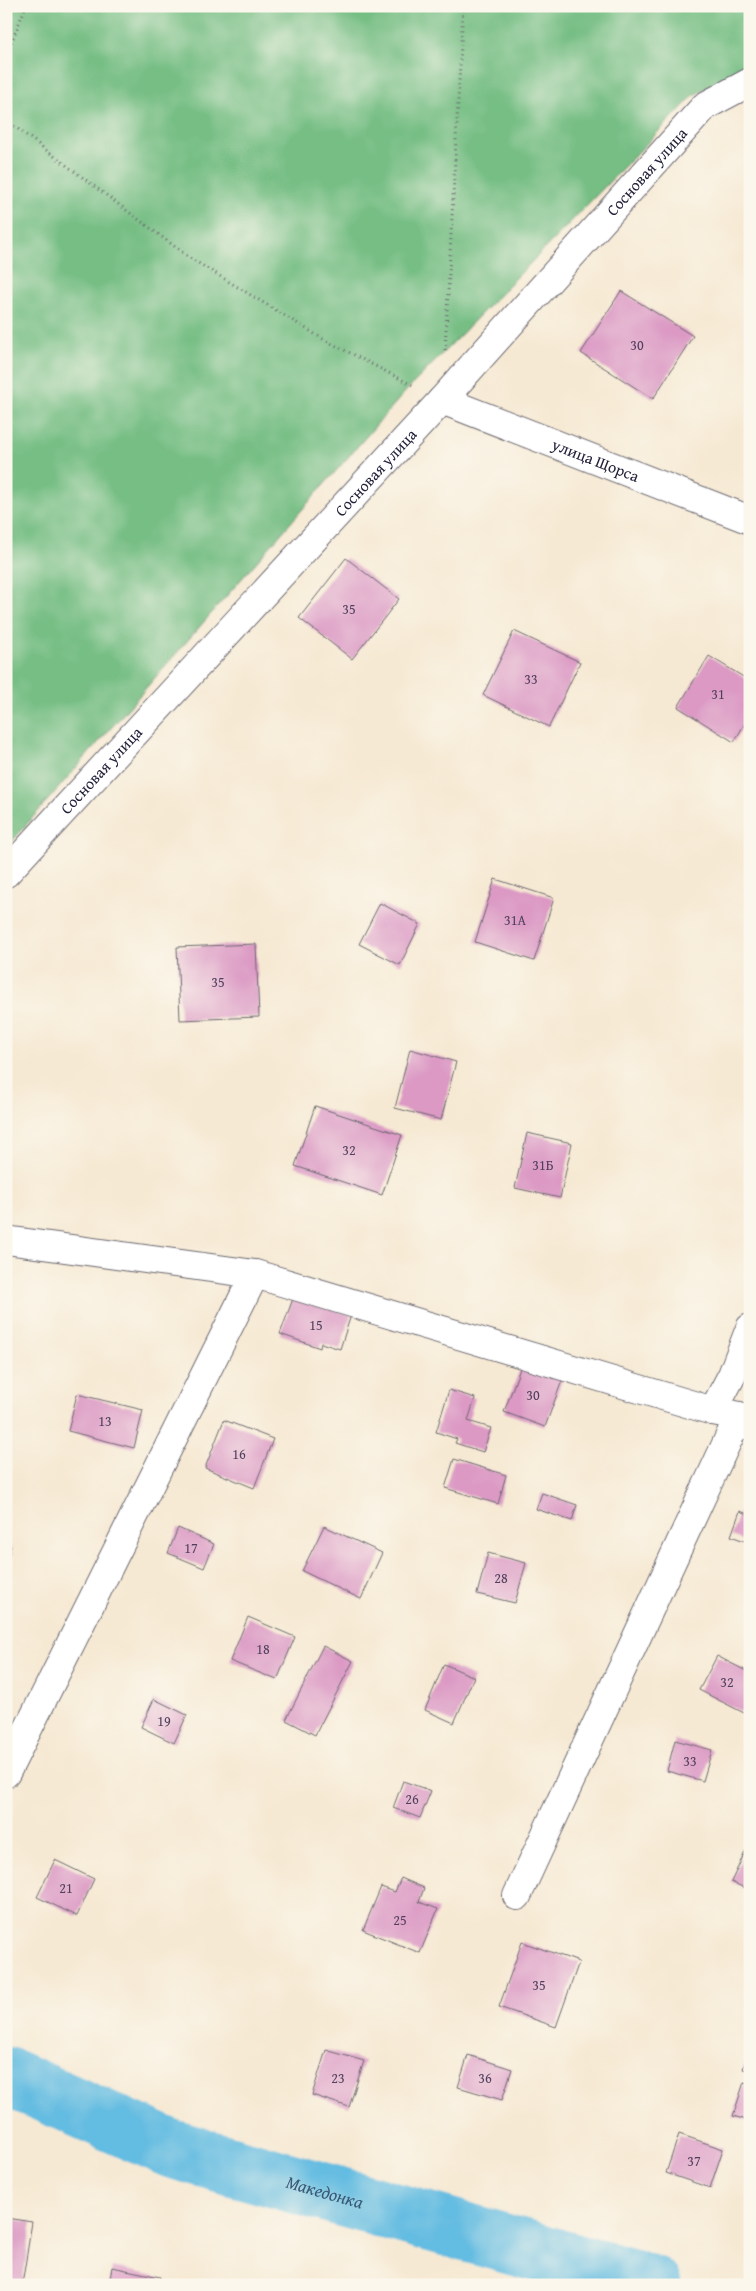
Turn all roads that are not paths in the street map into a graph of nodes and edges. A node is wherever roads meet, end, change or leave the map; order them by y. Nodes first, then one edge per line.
1 (750, 82) edge
2 (442, 400) junction
3 (750, 520) edge
4 (6, 873) edge
5 (6, 1240) edge
6 (255, 1274) junction
7 (750, 1328) edge
8 (712, 1412) junction
9 (744, 1421) edge
10 (6, 1773) edge
11 (517, 1896) dead end

1 - 2 street, Сосновая улица
2 - 3 street, улица Щорса
2 - 4 street, Сосновая улица
5 - 6 street
6 - 8 street
6 - 10 street
7 - 8 street
8 - 9 street
9 - 11 street

